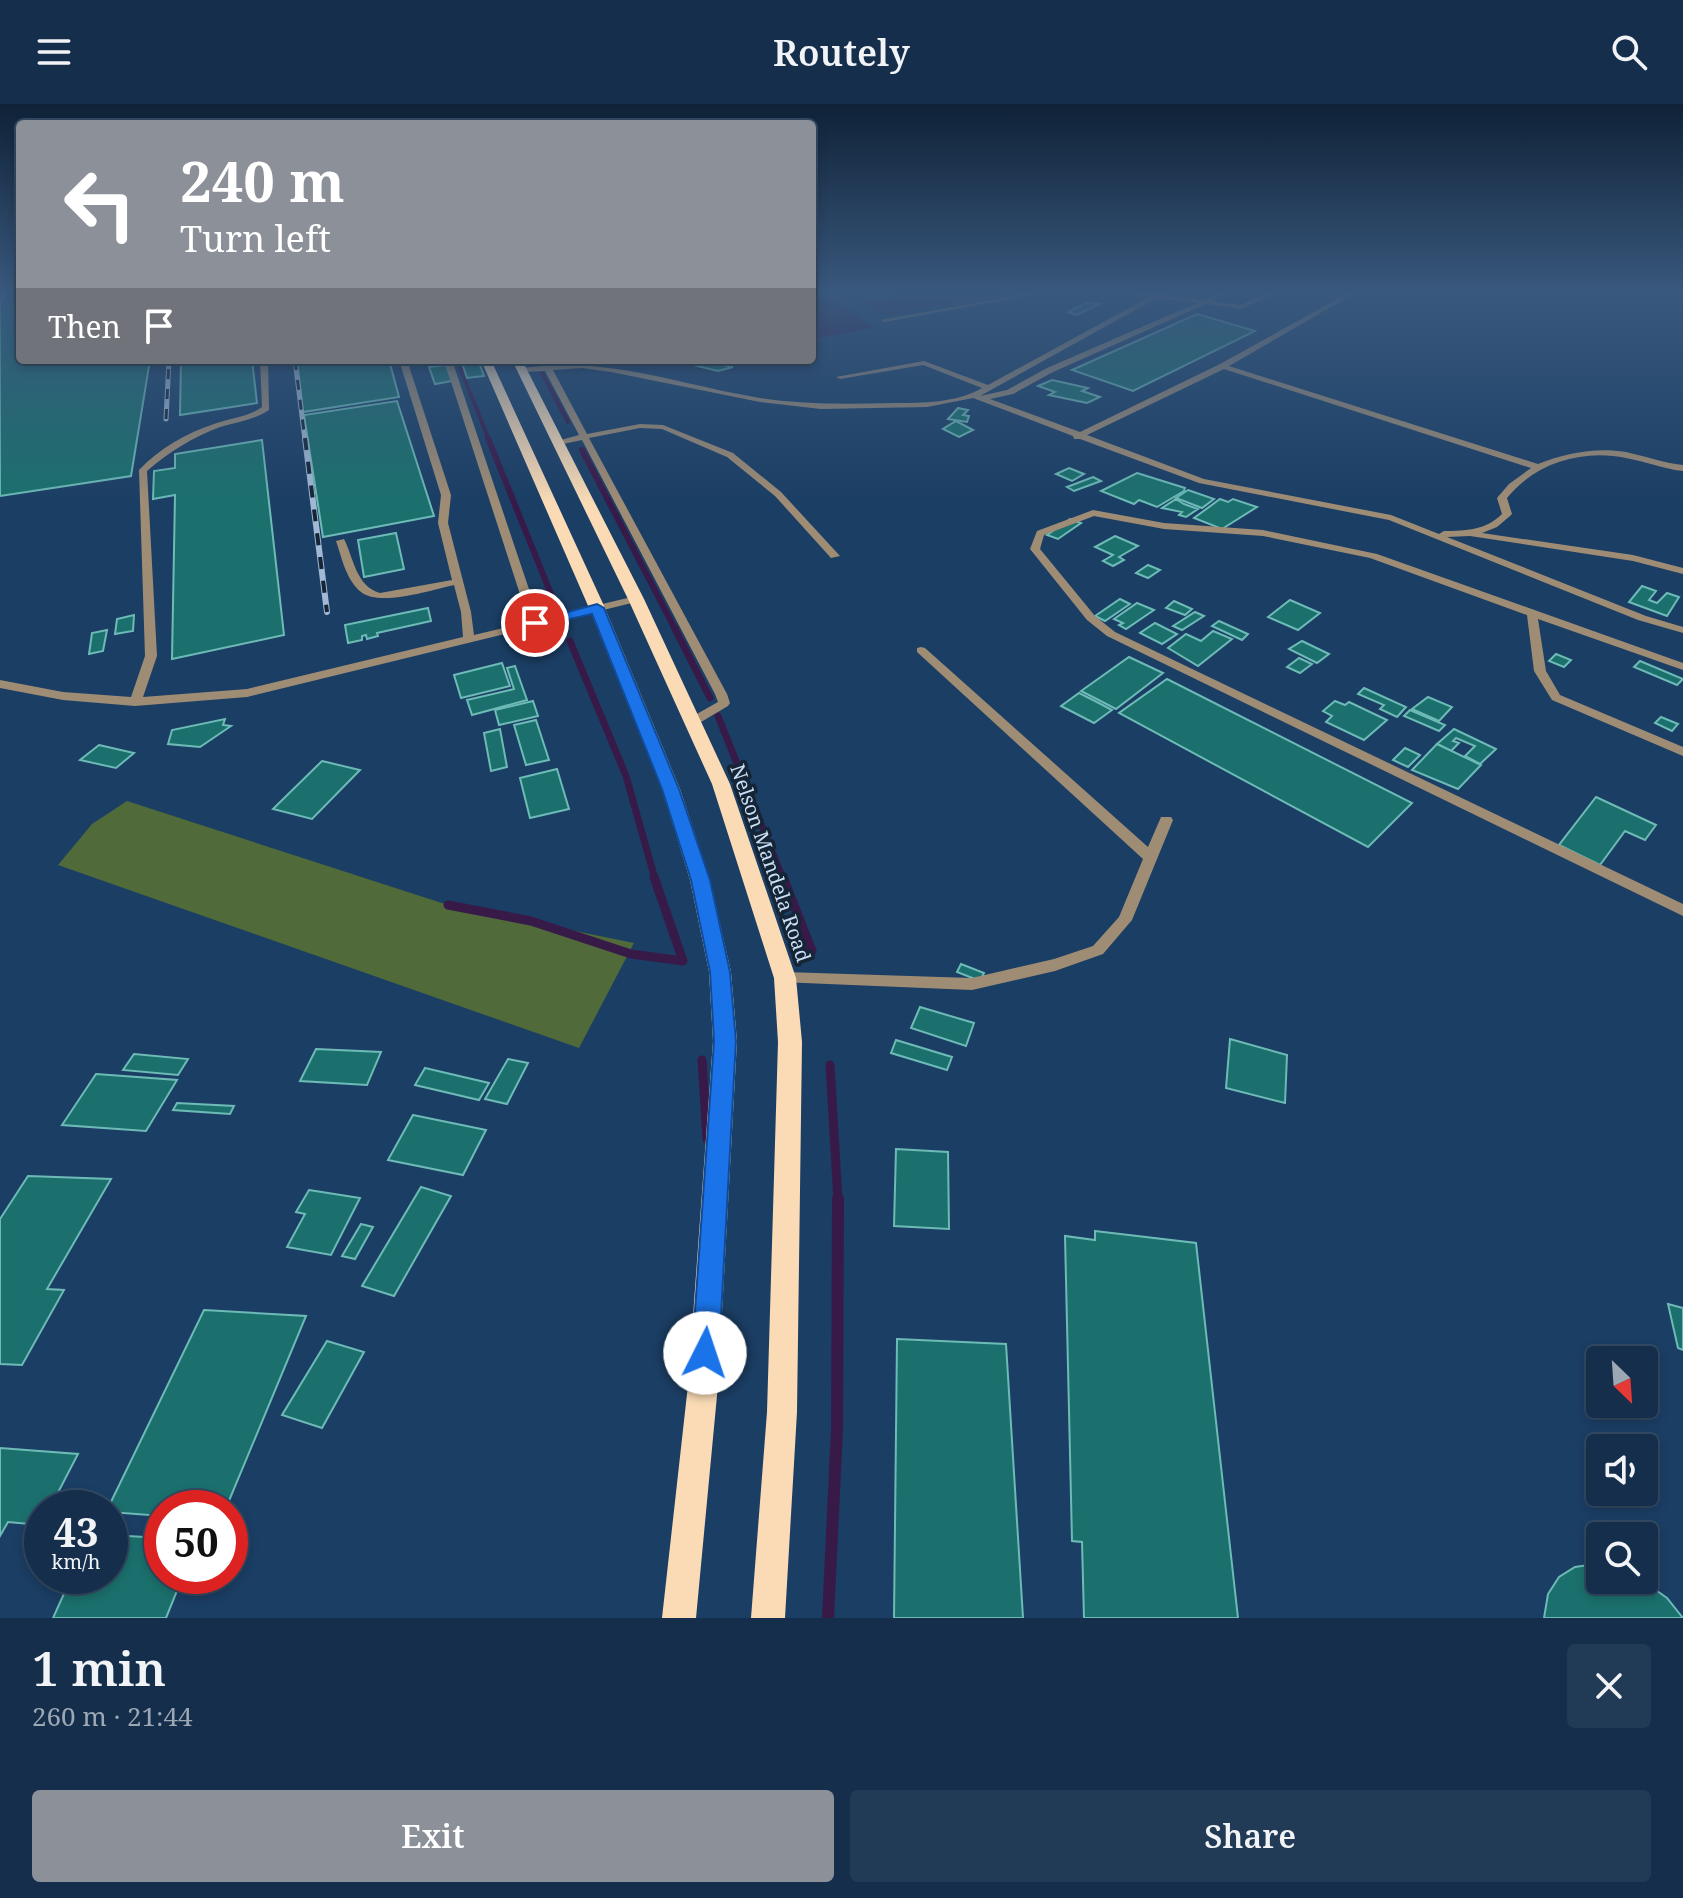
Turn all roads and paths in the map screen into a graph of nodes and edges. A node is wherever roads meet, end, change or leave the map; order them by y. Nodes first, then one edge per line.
1 (1035, 363) edge
2 (1067, 363) edge
3 (1229, 363) edge
4 (264, 364) edge
5 (404, 364) edge
6 (449, 364) edge
7 (488, 364) edge
8 (545, 364) edge
9 (519, 365) edge
10 (1223, 366) junction
11 (840, 377) dead end
12 (989, 388) junction
13 (978, 398) junction
14 (584, 436) junction
15 (1077, 437) junction
16 (558, 442) junction
17 (1538, 467) junction
18 (1683, 468) edge
19 (1467, 534) junction
20 (1437, 535) junction
21 (341, 541) dead end
22 (835, 556) dead end
23 (1683, 571) edge
24 (456, 582) junction
25 (636, 599) junction
26 (597, 608) junction
27 (1532, 616) junction
28 (535, 623) junction
29 (1683, 630) edge
30 (469, 639) junction
31 (921, 650) dead end
32 (1683, 667) edge
33 (0, 684) edge
34 (135, 702) junction
35 (692, 722) junction
36 (1683, 752) edge
37 (1166, 820) dead end
38 (1151, 858) junction
39 (1683, 910) edge
40 (785, 978) junction
41 (679, 1618) edge
42 (768, 1618) edge

1 - 12 street
2 - 13 street
3 - 10 street
4 - 34 street
5 - 24 street
6 - 28 street
7 - 26 main road
8 - 9 street
8 - 13 street
8 - 14 street
9 - 16 main road, Nelson Mandela Road
10 - 15 street
10 - 17 street
11 - 12 street
12 - 13 street
13 - 15 street
14 - 16 street
14 - 22 street
14 - 35 street
15 - 20 street
16 - 25 main road, Nelson Mandela Road
17 - 18 street
17 - 19 street
19 - 20 street
19 - 23 street
20 - 29 street
21 - 24 street
24 - 30 street
25 - 26 street
25 - 35 main road, Nelson Mandela Road
26 - 28 street
26 - 41 main road
27 - 32 street
27 - 36 street
27 - 39 street
28 - 30 street
30 - 34 street
31 - 38 street
33 - 34 street
35 - 40 main road, Nelson Mandela Road
37 - 38 street
38 - 40 street
40 - 42 main road, Nelson Mandela Road

